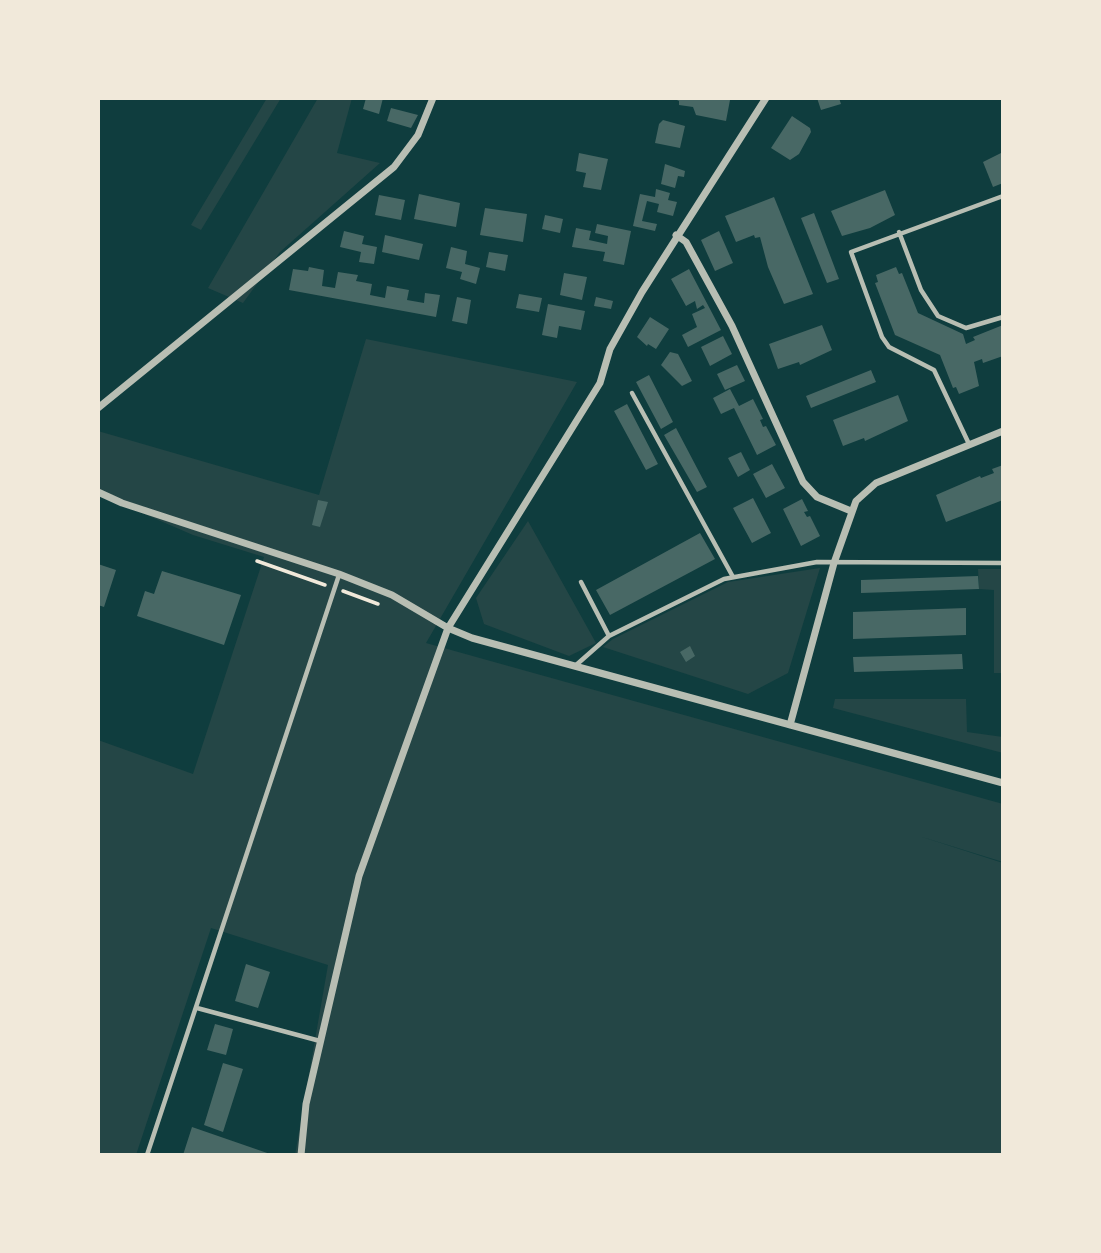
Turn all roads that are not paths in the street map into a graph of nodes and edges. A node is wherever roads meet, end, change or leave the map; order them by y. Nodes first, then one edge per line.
1 (433, 98) edge
2 (766, 98) edge
3 (1003, 196) edge
4 (899, 232) junction
5 (676, 235) junction
6 (1003, 317) edge
7 (632, 393) dead end
8 (98, 408) edge
9 (1003, 431) edge
10 (969, 445) junction
11 (98, 492) edge
12 (851, 511) junction
13 (834, 563) junction
14 (1003, 563) edge
15 (339, 574) junction
16 (733, 576) junction
17 (581, 582) dead end
18 (448, 628) junction
19 (609, 636) junction
20 (575, 666) junction
21 (790, 725) junction
22 (1003, 783) edge
23 (196, 1008) junction
24 (321, 1042) junction
25 (300, 1153) edge
26 (147, 1155) edge

1 - 8 street
2 - 5 street
3 - 4 lane
4 - 6 lane
4 - 10 lane
5 - 12 street
5 - 18 street
7 - 16 lane
9 - 10 street
10 - 12 street
11 - 15 street
12 - 13 street
13 - 14 lane
13 - 16 lane
13 - 21 street
15 - 18 street
15 - 23 lane
16 - 19 lane
17 - 19 lane
18 - 20 street
18 - 24 street
19 - 20 lane
20 - 21 street
21 - 22 street
23 - 24 lane
23 - 26 lane
24 - 25 street

